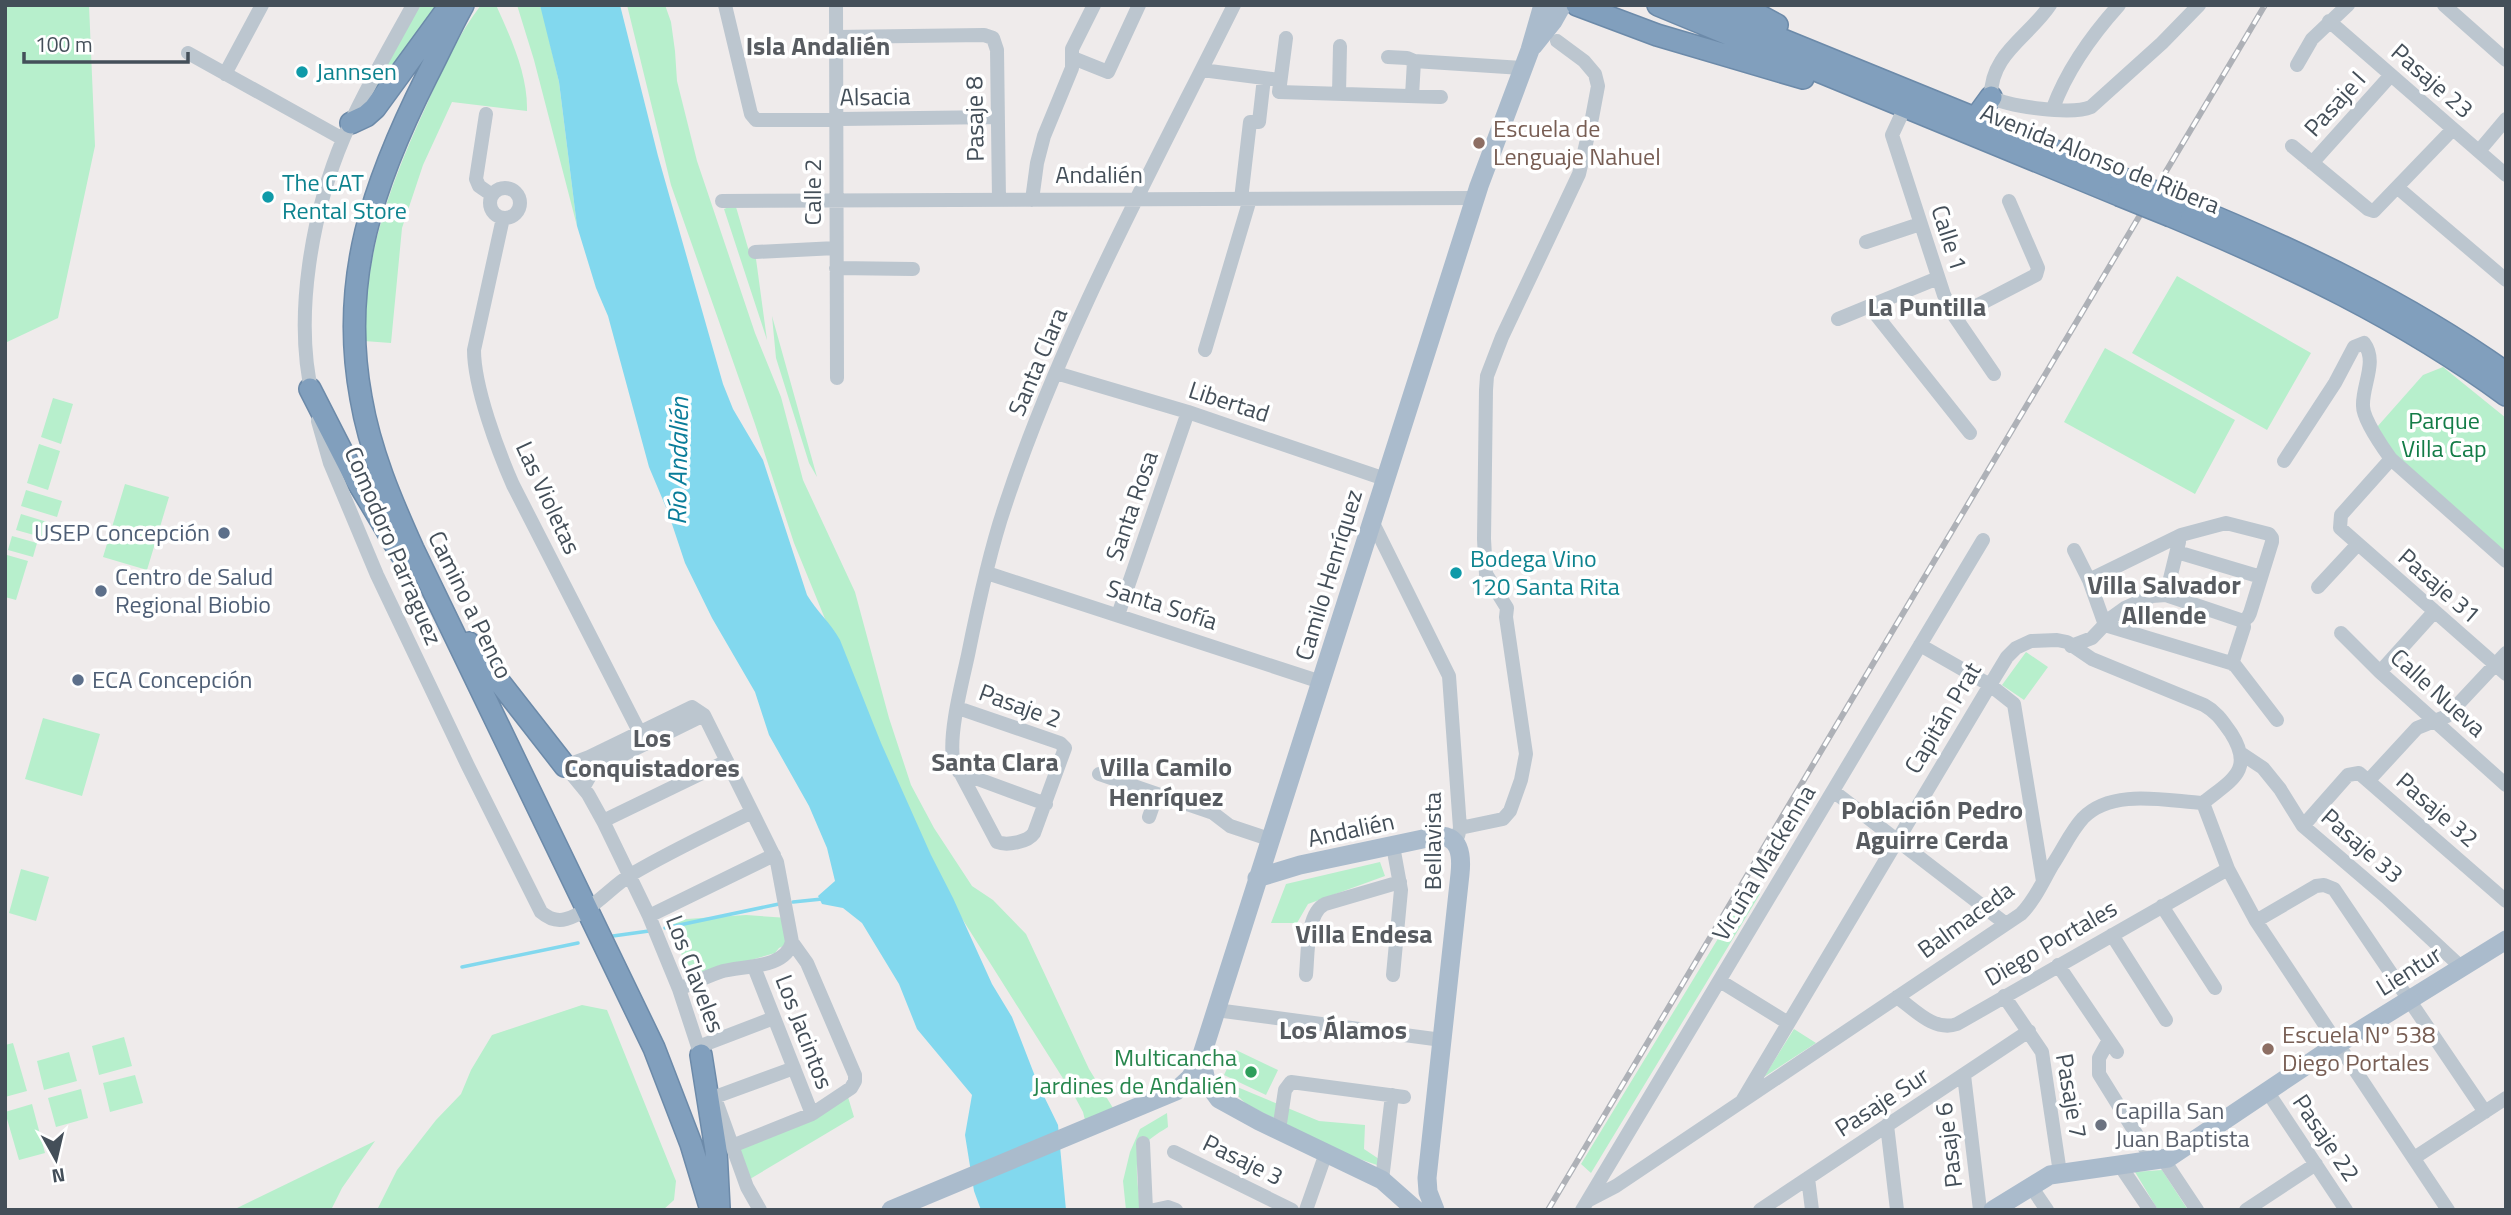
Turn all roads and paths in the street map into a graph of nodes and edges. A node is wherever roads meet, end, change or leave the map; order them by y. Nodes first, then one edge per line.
1 (262, 5) edge
2 (413, 5) edge
3 (725, 5) edge
4 (836, 5) edge
5 (1094, 5) edge
6 (1139, 5) edge
7 (1234, 5) edge
8 (1543, 5) edge
9 (1562, 5) edge
10 (1577, 5) edge
11 (1658, 5) edge
12 (1697, 5) edge
13 (1740, 5) edge
14 (2050, 5) edge
15 (2119, 5) edge
16 (2199, 5) edge
17 (2348, 5) edge
18 (2444, 5) edge
19 (454, 6) edge
20 (2329, 21) junction
21 (836, 37) junction
22 (1286, 38) dead end
23 (1557, 41) dead end
24 (1340, 46) dead end
25 (188, 53) dead end
26 (1388, 57) dead end
27 (1073, 58) junction
28 (1526, 59) junction
29 (2506, 60) edge
30 (1413, 61) junction
31 (2297, 65) dead end
32 (1202, 70) junction
33 (225, 74) junction
34 (2391, 75) junction
35 (1264, 78) junction
36 (1280, 86) junction
37 (1339, 94) junction
38 (1412, 96) junction
39 (1441, 97) dead end
40 (1895, 97) junction
41 (1991, 97) junction
42 (2053, 108) junction
43 (486, 114) dead end
44 (998, 117) junction
45 (1976, 118) junction
46 (2506, 119) edge
47 (835, 120) junction
48 (2453, 129) junction
49 (347, 131) junction
50 (2292, 146) dead end
51 (2479, 151) junction
52 (2312, 163) junction
53 (2506, 174) edge
54 (2124, 188) junction
55 (2398, 188) junction
56 (492, 195) junction
57 (1476, 198) junction
58 (1246, 199) junction
59 (999, 200) junction
60 (1032, 200) junction
61 (1137, 200) junction
62 (722, 201) dead end
63 (836, 201) junction
64 (2009, 201) dead end
65 (2175, 209) junction
66 (498, 216) junction
67 (1920, 224) junction
68 (1866, 242) dead end
69 (836, 248) junction
70 (755, 253) dead end
71 (836, 268) junction
72 (913, 269) dead end
73 (1938, 278) junction
74 (2506, 280) edge
75 (1869, 306) junction
76 (1955, 317) junction
77 (1838, 319) dead end
78 (1205, 351) dead end
79 (1056, 373) junction
80 (2506, 373) edge
81 (1994, 374) dead end
82 (837, 378) dead end
83 (310, 389) junction
84 (2506, 395) edge
85 (1188, 412) junction
86 (1970, 433) dead end
87 (2391, 459) junction
88 (2284, 461) dead end
89 (1385, 479) junction
90 (1372, 521) junction
91 (2181, 534) junction
92 (1983, 540) dead end
93 (2357, 545) junction
94 (2074, 550) dead end
95 (2176, 552) junction
96 (401, 554) junction
97 (2506, 561) edge
98 (988, 573) junction
99 (2261, 577) junction
100 (2089, 580) junction
101 (2318, 587) dead end
102 (2166, 595) junction
103 (438, 601) junction
104 (2434, 612) junction
105 (1118, 615) junction
106 (2243, 621) junction
107 (2105, 625) junction
108 (2341, 634) dead end
109 (1920, 645) junction
110 (2071, 646) junction
111 (2506, 653) edge
112 (2232, 664) junction
113 (2500, 670) edge
114 (2380, 673) junction
115 (1321, 682) junction
116 (1990, 685) junction
117 (958, 708) junction
118 (2277, 720) dead end
119 (2434, 722) junction
120 (642, 738) junction
121 (2242, 754) junction
122 (727, 761) junction
123 (565, 765) junction
124 (956, 765) junction
125 (1099, 775) dead end
126 (2369, 780) junction
127 (2506, 785) edge
128 (583, 788) junction
129 (1833, 791) junction
130 (1157, 794) junction
131 (2203, 803) junction
132 (1046, 804) junction
133 (752, 812) junction
134 (1149, 817) dead end
135 (603, 821) junction
136 (2303, 826) junction
137 (1457, 835) junction
138 (1269, 839) junction
139 (1897, 840) junction
140 (1393, 846) junction
141 (774, 855) junction
142 (1300, 865) junction
143 (2228, 869) junction
144 (629, 876) junction
145 (1256, 878) junction
146 (2043, 881) junction
147 (1400, 882) junction
148 (2506, 901) edge
149 (2162, 906) junction
150 (581, 912) junction
151 (649, 916) junction
152 (2256, 921) junction
153 (2006, 924) junction
154 (2112, 934) junction
155 (2506, 940) edge
156 (792, 942) junction
157 (2058, 965) junction
158 (754, 967) junction
159 (2461, 967) junction
160 (1306, 975) dead end
161 (1393, 975) dead end
162 (1720, 981) junction
163 (2215, 988) dead end
164 (679, 989) junction
165 (2004, 996) junction
166 (1897, 997) junction
167 (2409, 999) junction
168 (1216, 1010) junction
169 (774, 1018) junction
170 (2166, 1020) dead end
171 (1788, 1023) junction
172 (2029, 1031) junction
173 (1442, 1041) junction
174 (2338, 1044) junction
175 (700, 1051) junction
176 (1201, 1057) junction
177 (794, 1068) junction
178 (1964, 1074) junction
179 (1176, 1091) junction
180 (2267, 1091) junction
181 (715, 1097) junction
182 (2506, 1098) edge
183 (1219, 1099) junction
184 (1742, 1101) junction
185 (2484, 1112) junction
186 (812, 1114) junction
187 (1887, 1125) junction
188 (1279, 1130) junction
189 (1143, 1143) dead end
190 (732, 1146) junction
191 (1174, 1152) dead end
192 (1325, 1153) junction
193 (2414, 1158) junction
194 (2158, 1160) junction
195 (2119, 1164) junction
196 (2316, 1164) junction
197 (2060, 1173) junction
198 (1427, 1178) junction
199 (1808, 1178) junction
200 (1382, 1180) junction
201 (2030, 1185) junction
202 (1586, 1205) edge
203 (699, 1210) edge
204 (710, 1210) edge
205 (719, 1210) edge
206 (760, 1210) edge
207 (891, 1210) edge
208 (1146, 1210) edge
209 (1154, 1210) edge
210 (1176, 1210) edge
211 (1292, 1210) edge
212 (1306, 1210) edge
213 (1416, 1210) edge
214 (1435, 1210) edge
215 (1760, 1210) edge
216 (1812, 1210) edge
217 (1897, 1210) edge
218 (1980, 1210) edge
219 (1993, 1210) edge
220 (2047, 1210) edge
221 (2150, 1210) edge
222 (2197, 1210) edge
223 (2246, 1210) edge
224 (2346, 1210) edge
225 (2448, 1210) edge

1 - 33 street
2 - 49 street, Comodoro Parraguez
3 - 47 street, Alsacia
4 - 21 street, Calle 2
5 - 27 street
6 - 27 street
7 - 32 street, Santa Clara
8 - 28 main road, Camilo Henríquez
9 - 28 main road, Camilo Henríquez
10 - 40 highway
11 - 40 highway, Avenida Alonso de Ribera
12 - 40 highway, Avenida Alonso de Ribera
13 - 40 highway
14 - 41 street
15 - 42 street
16 - 42 street
17 - 20 street
18 - 29 street
19 - 49 highway
19 - 96 highway, Camino a Penco
19 - 103 highway, Camino a Penco
20 - 31 street
20 - 34 street, Pasaje 23
21 - 44 street, Pasaje 8
21 - 47 street, Calle 2
22 - 36 street
23 - 137 street
24 - 37 street
25 - 33 street
26 - 30 street
27 - 60 street
28 - 30 street
28 - 57 main road, Camilo Henríquez
30 - 38 street
32 - 35 street
32 - 61 street, Santa Clara
33 - 49 street
34 - 48 street, Pasaje 23
34 - 52 street, Pasaje I
35 - 36 street
35 - 58 street
36 - 37 street
37 - 38 street
38 - 39 street
40 - 45 highway, Avenida Alonso de Ribera
40 - 54 highway, Avenida Alonso de Ribera
40 - 67 street, Calle 1
41 - 42 street
41 - 45 highway
43 - 56 street
44 - 47 street, Alsacia
44 - 59 street, Pasaje 8
45 - 54 highway, Avenida Alonso de Ribera
46 - 51 street
47 - 63 street, Calle 2
48 - 51 street, Pasaje 23
48 - 55 street
49 - 83 street, Comodoro Parraguez
50 - 52 street
51 - 53 street, Pasaje 23
52 - 55 street
54 - 65 highway, Avenida Alonso de Ribera, bridge
55 - 74 street
56 - 66 street
56 - 66 street
57 - 58 street, Andalién
57 - 89 main road, Camilo Henríquez
58 - 61 street, Andalién
58 - 78 street
59 - 60 street, Andalién
59 - 63 street, Andalién
60 - 61 street, Andalién
61 - 79 street, Santa Clara
62 - 63 street, Andalién
63 - 69 street, Calle 2
64 - 76 street
65 - 80 highway, Avenida Alonso de Ribera
65 - 84 highway, Avenida Alonso de Ribera
66 - 120 street, Las Violetas
67 - 68 street
67 - 73 street, Calle 1
69 - 70 street
69 - 71 street, Calle 2
71 - 72 street
71 - 82 street, Calle 2
73 - 75 street
73 - 76 street, Calle 1
75 - 77 street
75 - 86 street
76 - 81 street, Calle 1
79 - 85 street, Libertad
79 - 98 street, Santa Clara
83 - 96 highway
83 - 150 street, Comodoro Parraguez
85 - 89 street, Libertad
85 - 105 street, Santa Rosa
87 - 88 street
87 - 93 street, Pasaje 31
87 - 97 street
89 - 90 main road, Camilo Henríquez
90 - 115 main road, Camilo Henríquez
90 - 137 street, Bellavista
91 - 95 street
91 - 99 street
91 - 100 street
92 - 109 street, Vicuña Mackenna
93 - 101 street
93 - 104 street, Pasaje 31
94 - 100 street
95 - 99 street
95 - 102 street
96 - 150 highway, Camino a Penco
98 - 105 street, Santa Sofía
98 - 117 street, Santa Clara
99 - 106 street
100 - 107 street
102 - 106 street
102 - 107 street
103 - 123 highway
103 - 150 highway, Camino a Penco
104 - 113 street, Pasaje 31
104 - 114 street
105 - 115 street, Santa Sofía
106 - 112 street
107 - 110 street
107 - 112 street
108 - 114 street, Calle Nueva
109 - 116 street
109 - 129 street, Vicuña Mackenna
110 - 116 street, Capitán Prat
110 - 121 street, Capitán Prat
111 - 113 street
112 - 118 street
113 - 119 street
114 - 119 street, Calle Nueva
115 - 138 main road, Camilo Henríquez
116 - 139 street, Capitán Prat
116 - 146 street
117 - 124 street, Santa Clara
117 - 132 street, Pasaje 2
119 - 126 street
119 - 127 street, Calle Nueva
120 - 122 street
120 - 123 street
120 - 128 street
121 - 131 street
121 - 136 street, Pasaje 33
122 - 133 street
122 - 135 street
123 - 128 street, Los Claveles
124 - 132 street
124 - 132 street
125 - 130 street
126 - 136 street
126 - 148 street, Pasaje 32
128 - 135 street, Los Claveles
129 - 139 street
129 - 162 street, Vicuña Mackenna
130 - 134 street
130 - 138 street
131 - 143 street
131 - 146 street, Balmaceda
133 - 141 street
133 - 144 street
135 - 144 street, Los Claveles
136 - 159 street, Pasaje 33
137 - 140 main road, Andalién
137 - 173 main road, Bellavista
138 - 142 main road
138 - 145 main road, Camilo Henríquez
139 - 153 street
139 - 171 street, Capitán Prat
140 - 142 main road, Andalién
140 - 147 street
141 - 151 street
141 - 156 street
142 - 145 main road, Andalién
143 - 149 street, Diego Portales
143 - 152 street
144 - 150 street
144 - 151 street, Los Claveles
145 - 168 main road, Camilo Henríquez
146 - 153 street, Balmaceda
147 - 160 street
147 - 161 street
149 - 154 street, Diego Portales
149 - 163 street
150 - 203 highway, Camino a Penco
150 - 204 highway, Camino a Penco
151 - 164 street, Los Claveles
152 - 167 street
152 - 174 street
153 - 166 street, Balmaceda
154 - 157 street, Diego Portales
154 - 170 street
155 - 159 main road, Lientur
156 - 158 street
156 - 186 street
157 - 165 street, Diego Portales
157 - 194 street
158 - 164 street
158 - 169 street, Los Jacintos
159 - 167 main road, Lientur
162 - 171 street
162 - 202 street, Vicuña Mackenna
164 - 175 street, Los Claveles
165 - 166 street, Diego Portales
165 - 172 street, Pasaje 7
166 - 184 street, Balmaceda
167 - 174 main road, Lientur
167 - 185 street
168 - 173 street
168 - 176 main road, Camilo Henríquez
169 - 175 street
169 - 177 street, Los Jacintos
171 - 184 street, Capitán Prat
172 - 178 street, Pasaje Sur
172 - 197 street, Pasaje 7
173 - 198 main road, Bellavista
174 - 180 main road, Lientur
174 - 193 street
175 - 181 street, Los Claveles
175 - 205 highway
176 - 179 main road, Camilo Henríquez
176 - 183 main road
177 - 181 street
177 - 186 street, Los Jacintos
178 - 187 street, Pasaje Sur
178 - 218 street, Pasaje 6
179 - 183 main road
179 - 207 main road, Camilo Henríquez
180 - 194 main road, Lientur
180 - 196 street, Pasaje 22
181 - 190 street, Los Claveles
182 - 185 street
183 - 188 main road
184 - 202 street, Balmaceda
185 - 193 street
186 - 190 street
187 - 199 street, Pasaje Sur
187 - 217 street
188 - 192 main road
188 - 200 street
189 - 208 street
190 - 206 street, Los Claveles
191 - 211 street, Pasaje 3
192 - 200 main road
192 - 212 street
193 - 225 street
194 - 195 main road
194 - 222 street
195 - 197 main road
195 - 221 street
196 - 223 street
196 - 224 street, Pasaje 22
197 - 201 main road
198 - 200 main road
198 - 214 main road
199 - 215 street, Pasaje Sur
199 - 216 street
200 - 213 main road
201 - 219 main road
201 - 220 street
209 - 210 street

